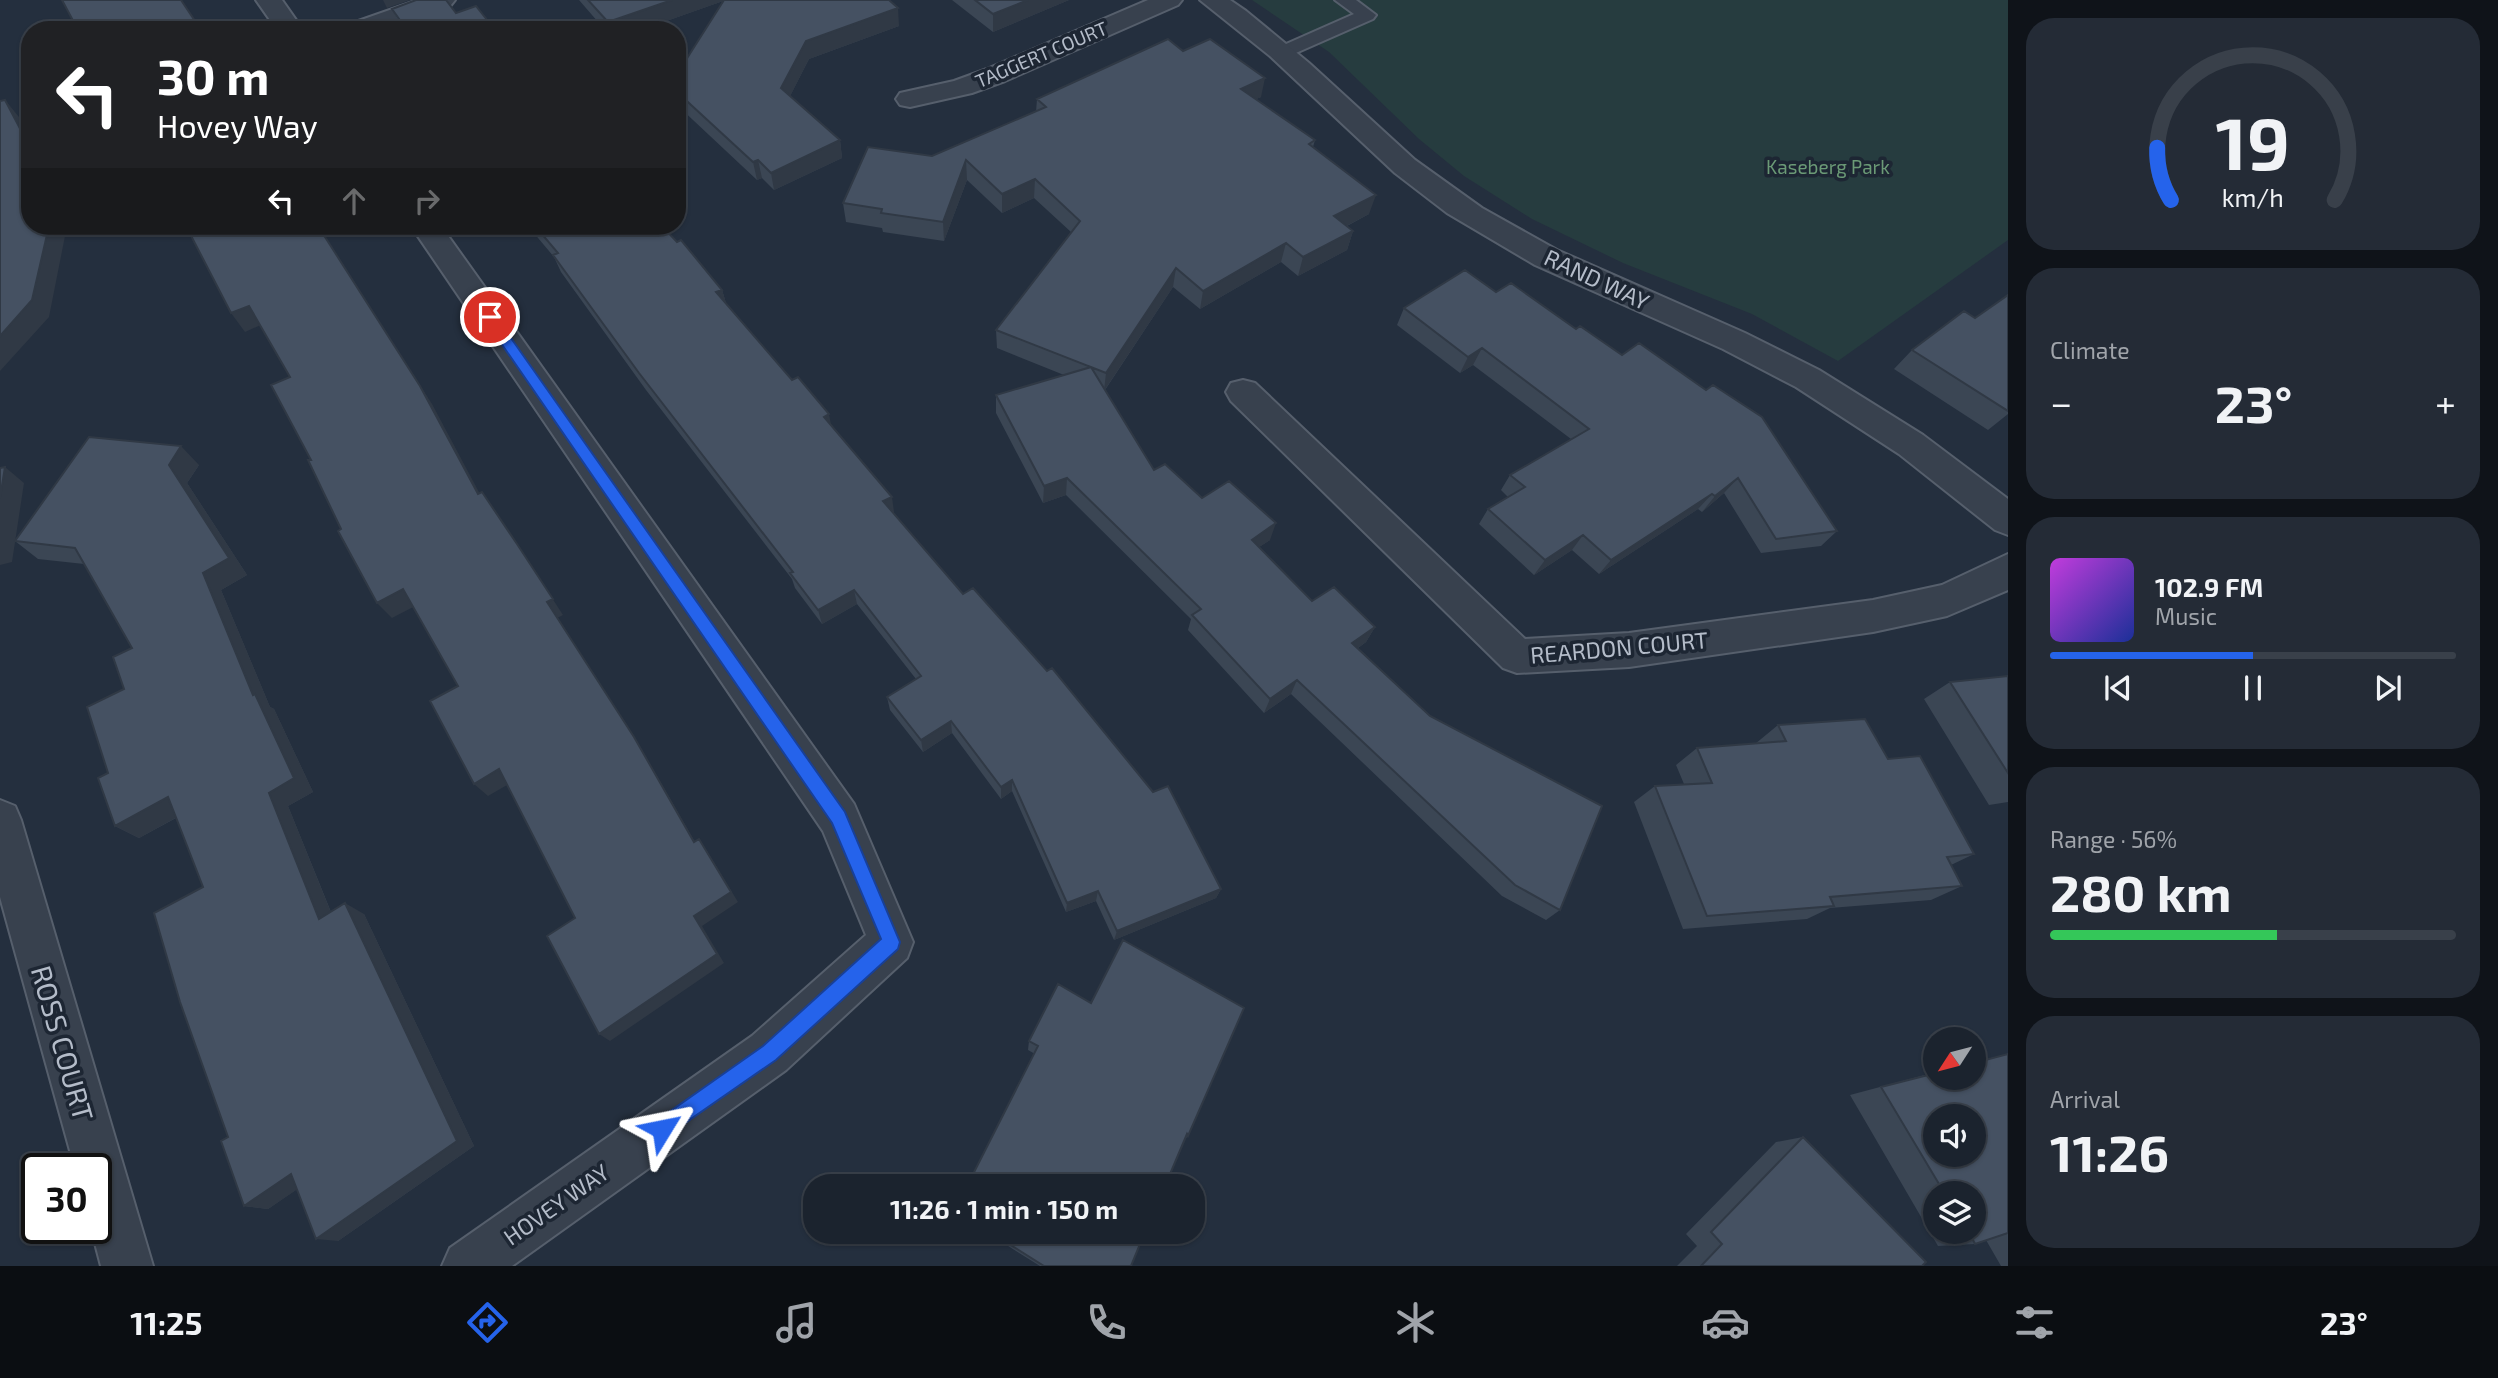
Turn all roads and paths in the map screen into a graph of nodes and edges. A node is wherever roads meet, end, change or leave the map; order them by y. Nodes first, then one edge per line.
1 (269, 0) edge
2 (442, 0) edge
3 (1169, 0) edge
4 (1213, 0) edge
5 (1344, 0) edge
6 (284, 21) edge
7 (382, 21) edge
8 (1283, 52) junction
9 (910, 99) dead end
10 (432, 235) edge
11 (1243, 392) dead end
12 (2008, 520) edge
13 (2008, 569) edge
14 (0, 820) edge
15 (127, 1266) edge
16 (468, 1266) edge

1 - 6 street
2 - 7 street
3 - 9 street, TAGGERT COURT
4 - 8 street, RAND WAY
5 - 8 lane
8 - 12 street, RAND WAY
10 - 16 street, HOVEY WAY
11 - 13 street, REARDON COURT
14 - 15 street, ROSS COURT

